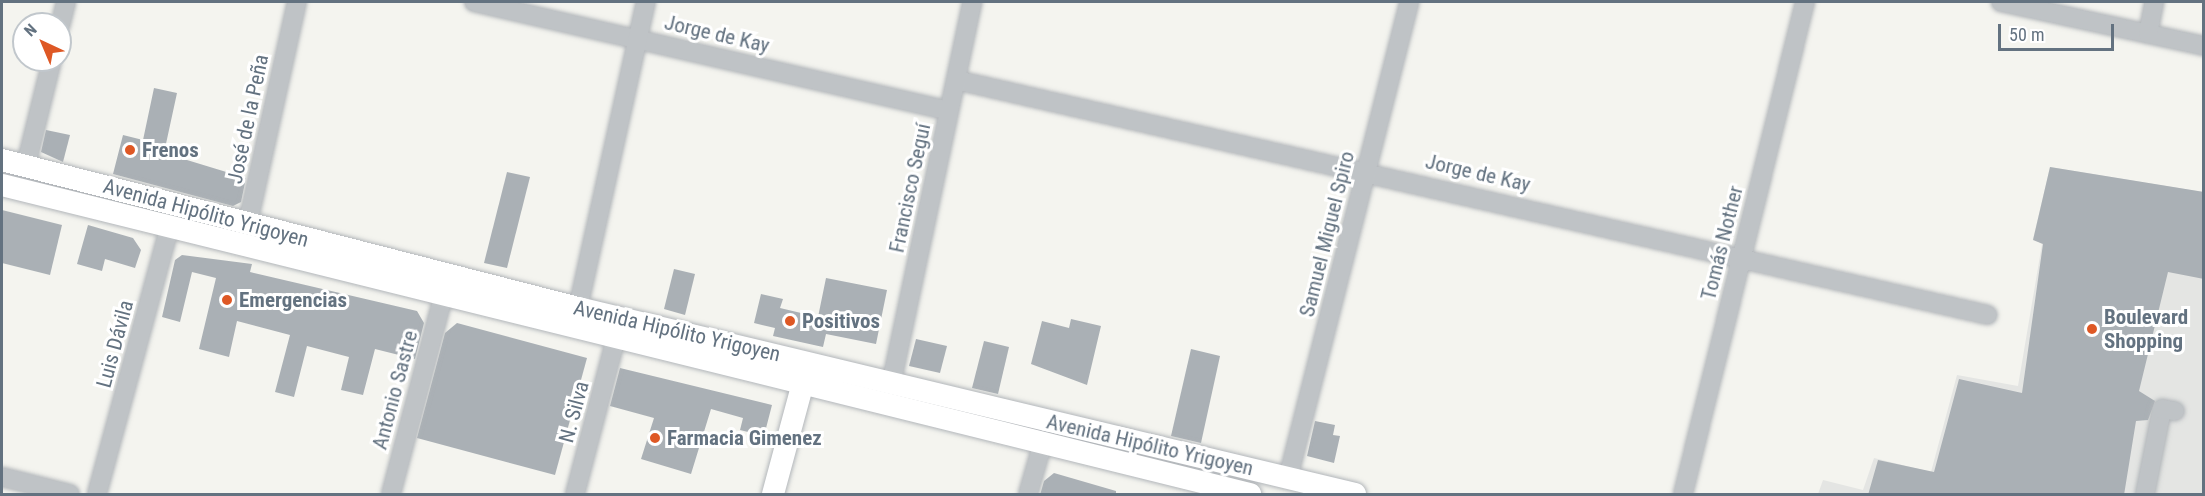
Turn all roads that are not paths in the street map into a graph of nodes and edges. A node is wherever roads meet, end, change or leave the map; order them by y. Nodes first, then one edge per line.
1 (297, 2) edge
2 (474, 2) edge
3 (646, 2) edge
4 (972, 2) edge
5 (1409, 2) edge
6 (1805, 2) edge
7 (2001, 2) edge
8 (2154, 2) edge
9 (2148, 33) junction
10 (638, 39) junction
11 (2204, 46) edge
12 (48, 72) edge
13 (956, 80) junction
14 (949, 111) junction
15 (2, 160) edge
16 (26, 165) junction
17 (1367, 171) junction
18 (2, 185) edge
19 (176, 205) junction
20 (171, 227) junction
21 (245, 236) junction
22 (1742, 255) junction
23 (443, 297) junction
24 (578, 308) junction
25 (1988, 315) dead end
26 (615, 340) junction
27 (809, 362) junction
28 (892, 384) junction
29 (803, 386) junction
30 (884, 407) junction
31 (2175, 411) dead end
32 (1042, 442) junction
33 (2, 477) edge
34 (1288, 478) junction
35 (70, 495) edge
36 (97, 495) edge
37 (391, 495) edge
38 (575, 495) edge
39 (773, 495) edge
40 (1028, 495) edge
41 (1250, 495) edge
42 (1355, 495) edge
43 (1683, 495) edge
44 (2145, 495) edge

1 - 21 street, José de la Peña
2 - 10 street, Jorge de Kay
3 - 10 street
4 - 13 street, Francisco Seguí
5 - 17 street, Samuel Miguel Spiro
6 - 22 street, Tomás Nother
7 - 9 street
8 - 9 street
9 - 11 street
10 - 14 street, Jorge de Kay
10 - 24 street
12 - 16 street
13 - 14 street, Francisco Seguí
13 - 17 street, Jorge de Kay
14 - 28 street, Francisco Seguí
15 - 16 main road, Avenida Hipólito Yrigoyen
16 - 19 main road, Avenida Hipólito Yrigoyen
17 - 22 street, Jorge de Kay
17 - 34 street, Samuel Miguel Spiro
18 - 20 main road, Avenida Hipólito Yrigoyen
19 - 20 street, Luis Dávila
19 - 21 main road, Avenida Hipólito Yrigoyen
20 - 21 main road, Avenida Hipólito Yrigoyen
20 - 36 street, Luis Dávila
21 - 23 main road, Avenida Hipólito Yrigoyen
21 - 24 main road, Avenida Hipólito Yrigoyen
22 - 25 street, Jorge de Kay
22 - 43 street, Tomás Nother
23 - 26 main road, Avenida Hipólito Yrigoyen
23 - 37 street, Antonio Sastre
24 - 27 main road, Avenida Hipólito Yrigoyen
26 - 29 main road, Avenida Hipólito Yrigoyen
26 - 38 street, N. Silva
27 - 28 main road, Avenida Hipólito Yrigoyen
27 - 29 main road
28 - 30 street, Francisco Seguí
28 - 34 main road, Avenida Hipólito Yrigoyen
29 - 30 main road, Avenida Hipólito Yrigoyen
29 - 39 main road
30 - 32 main road, Avenida Hipólito Yrigoyen
31 - 44 street
32 - 40 street
32 - 41 main road, Avenida Hipólito Yrigoyen
33 - 35 street
34 - 42 main road, Avenida Hipólito Yrigoyen

